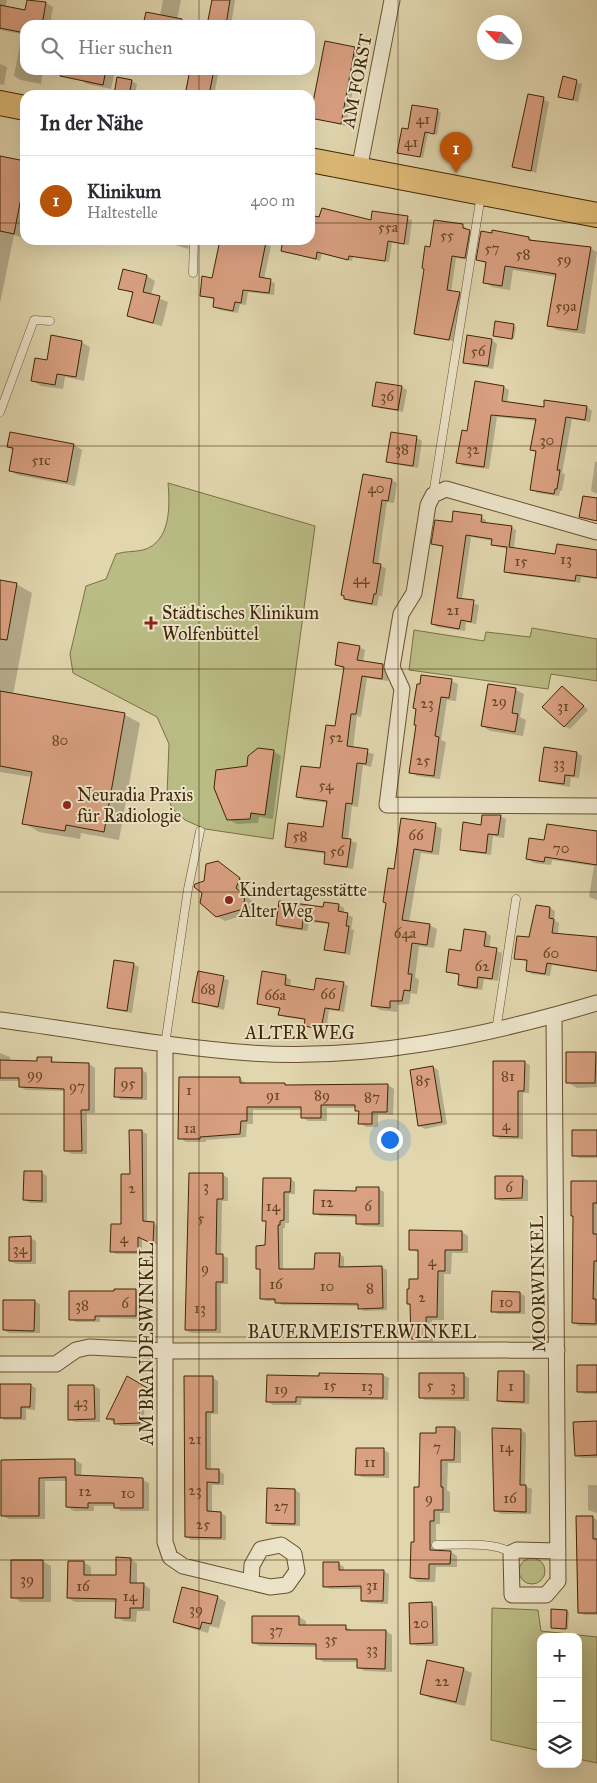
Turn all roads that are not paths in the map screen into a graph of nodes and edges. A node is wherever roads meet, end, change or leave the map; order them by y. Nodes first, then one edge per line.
1 (392, 0) edge
2 (0, 103) edge
3 (20, 107) edge
4 (315, 161) edge
5 (359, 170) junction
6 (482, 193) junction
7 (597, 215) edge
8 (194, 245) edge
9 (193, 273) dead end
10 (50, 321) dead end
11 (0, 412) edge
12 (433, 494) junction
13 (597, 532) edge
14 (597, 806) edge
15 (200, 831) dead end
16 (516, 900) dead end
17 (597, 1003) edge
18 (554, 1016) junction
19 (0, 1020) edge
20 (496, 1031) junction
21 (165, 1045) junction
22 (558, 1350) junction
23 (166, 1351) junction
24 (0, 1364) edge
25 (436, 1545) dead end
26 (558, 1551) junction
27 (511, 1553) junction
28 (251, 1581) dead end

1 - 5 street, AM FORST
2 - 3 main road
4 - 5 main road
5 - 6 main road
6 - 7 main road
6 - 12 lane
8 - 9 lane
10 - 11 lane
12 - 13 street
12 - 14 street
15 - 21 lane
16 - 20 lane
17 - 18 street, ALTER WEG
18 - 20 street, ALTER WEG
18 - 22 street, MOORWINKEL
19 - 21 street, ALTER WEG
20 - 21 street, ALTER WEG
21 - 23 street, AM BRANDESWINKEL
22 - 23 street, BAUERMEISTERWINKEL
22 - 26 street, MOORWINKEL
23 - 24 street, BAUERMEISTERWINKEL
23 - 28 street, AM BRANDESWINKEL
25 - 27 lane
26 - 27 street
26 - 27 street, MOORWINKEL

